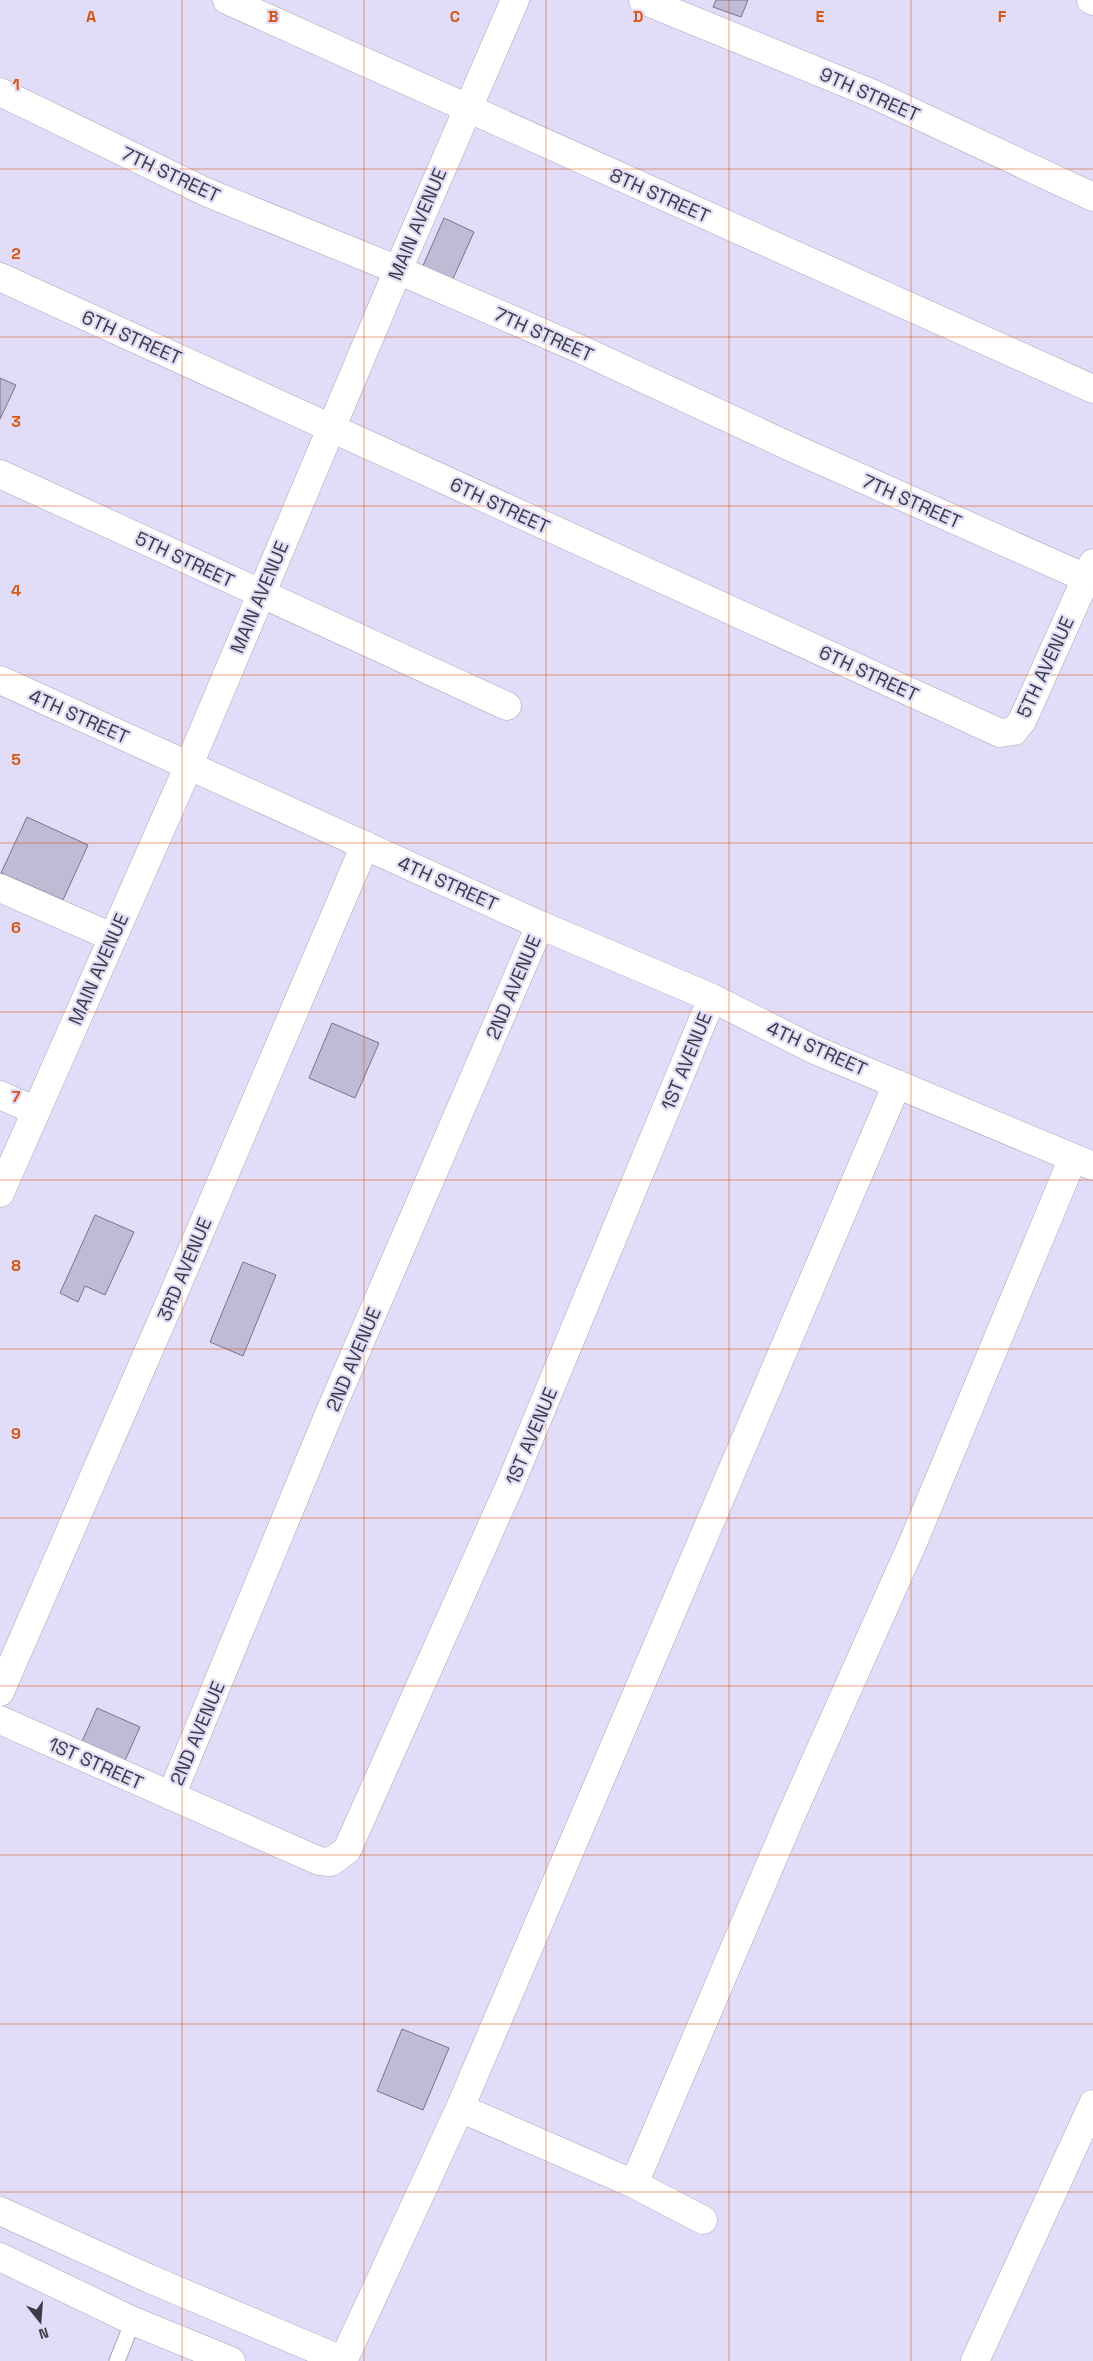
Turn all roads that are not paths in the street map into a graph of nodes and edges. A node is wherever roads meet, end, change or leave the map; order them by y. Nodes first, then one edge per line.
1 (228, 0) edge
2 (515, 0) edge
3 (643, 0) edge
4 (0, 92) edge
5 (467, 109) junction
6 (1093, 197) edge
7 (398, 270) junction
8 (0, 277) edge
9 (1093, 388) edge
10 (331, 427) junction
11 (0, 474) edge
12 (1090, 571) edge
13 (261, 594) junction
14 (0, 680) edge
15 (507, 706) dead end
16 (1000, 733) joint
17 (189, 765) junction
18 (365, 845) junction
19 (0, 888) edge
20 (540, 925) junction
21 (112, 937) junction
22 (712, 998) junction
23 (897, 1084) junction
24 (0, 1095) edge
25 (36, 1111) junction
26 (1083, 1162) edge
27 (0, 1193) edge
28 (0, 1692) edge
29 (0, 1720) edge
30 (171, 1796) junction
31 (331, 1862) joint
32 (1093, 2104) edge
33 (460, 2108) junction
34 (634, 2184) junction
35 (0, 2212) edge
36 (703, 2220) dead end
37 (0, 2257) edge
38 (133, 2321) junction
39 (117, 2361) edge
40 (231, 2361) edge
41 (343, 2361) edge
42 (974, 2361) edge

1 - 5 main road, 8TH STREET
2 - 5 main road, MAIN AVENUE
3 - 6 main road, 9TH STREET
4 - 7 main road, 7TH STREET
5 - 7 main road, MAIN AVENUE
5 - 9 main road, 8TH STREET
7 - 10 main road, MAIN AVENUE
7 - 12 main road, 7TH STREET
8 - 10 main road, 6TH STREET
10 - 13 main road, MAIN AVENUE
10 - 16 main road, 6TH STREET
11 - 13 main road, 5TH STREET
12 - 16 main road, 5TH AVENUE
13 - 15 main road, 5TH STREET
13 - 17 main road, MAIN AVENUE
14 - 17 main road, 4TH STREET
17 - 18 main road, 4TH STREET
17 - 21 main road, MAIN AVENUE
18 - 20 main road, 4TH STREET
18 - 28 main road, 3RD AVENUE
19 - 21 main road
20 - 22 main road, 4TH STREET
20 - 30 main road, 2ND AVENUE
21 - 25 main road, MAIN AVENUE
22 - 23 main road, 4TH STREET
22 - 31 main road, 1ST AVENUE
23 - 26 main road, 4TH STREET
23 - 33 main road
24 - 25 main road
25 - 27 main road, MAIN AVENUE
26 - 34 main road
29 - 30 main road, 1ST STREET
30 - 31 main road, 1ST STREET
32 - 42 main road
33 - 34 main road
33 - 41 main road
34 - 36 main road
35 - 41 main road
37 - 38 main road
38 - 39 lane
38 - 40 main road

